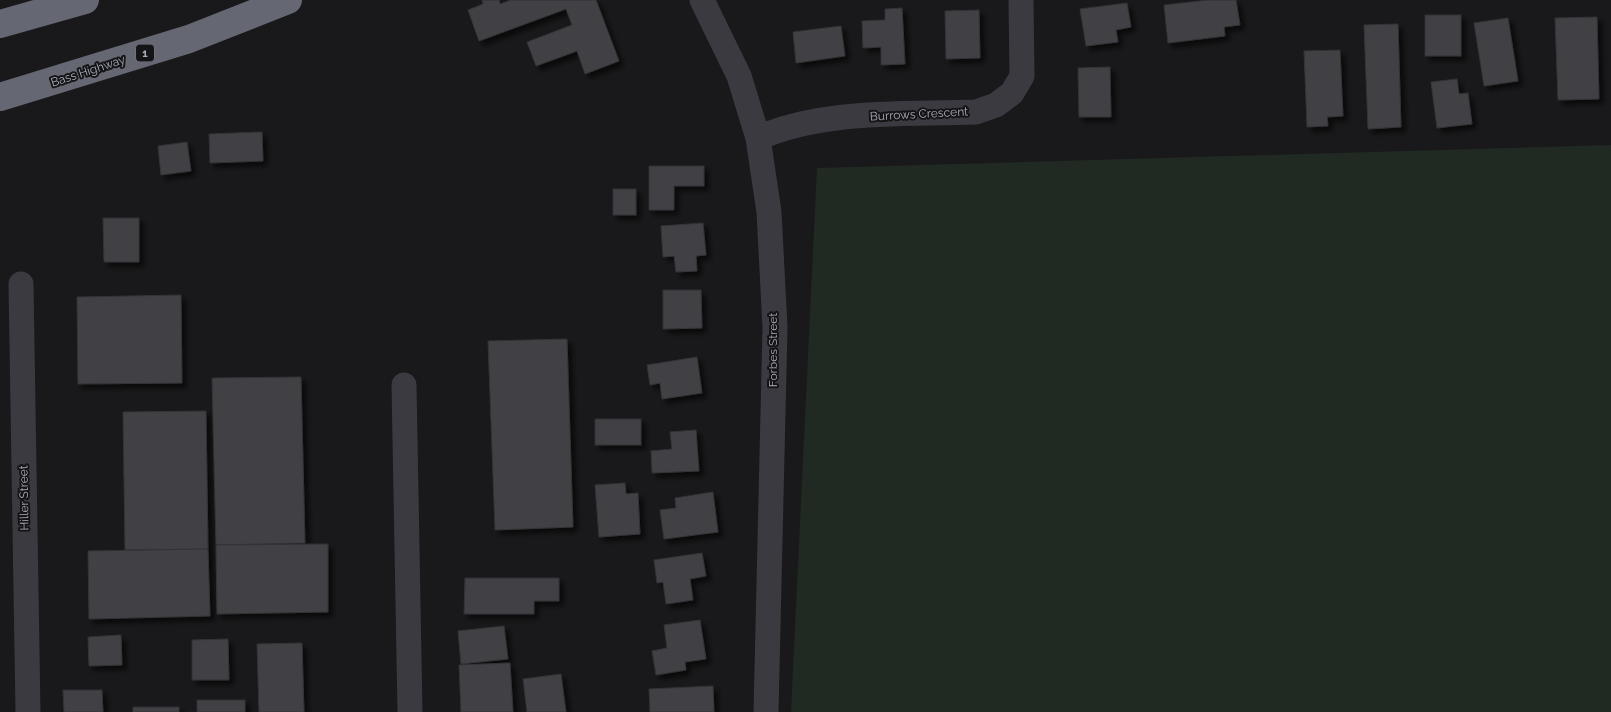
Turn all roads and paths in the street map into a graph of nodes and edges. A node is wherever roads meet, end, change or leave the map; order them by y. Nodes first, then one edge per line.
1 (85, 0) edge
2 (288, 0) edge
3 (702, 0) edge
4 (1021, 0) edge
5 (0, 24) edge
6 (0, 97) edge
7 (758, 138) junction
8 (21, 284) dead end
9 (404, 385) dead end
10 (28, 712) edge
11 (410, 712) edge
12 (766, 712) edge

1 - 5 highway
2 - 6 highway, Bass Highway / 1
3 - 7 street, Forbes Street
4 - 7 street, Burrows Crescent
7 - 12 street, Forbes Street
8 - 10 street, Hiller Street
9 - 11 street

